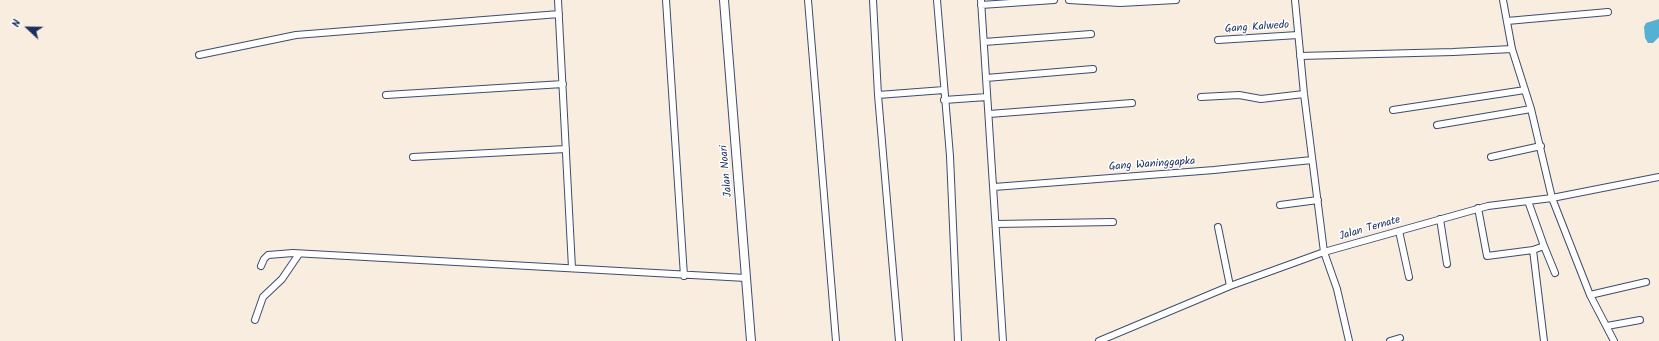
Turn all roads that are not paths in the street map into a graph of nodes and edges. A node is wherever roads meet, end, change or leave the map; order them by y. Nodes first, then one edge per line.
1 (558, 0) edge
2 (666, 0) edge
3 (724, 0) edge
4 (808, 0) edge
5 (874, 0) edge
6 (937, 0) edge
7 (1054, 0) edge
8 (1069, 0) edge
9 (1176, 0) edge
10 (1295, 0) edge
11 (1503, 0) edge
12 (981, 2) edge
13 (1608, 12) dead end
14 (559, 14) junction
15 (1506, 21) junction
16 (1091, 34) dead end
17 (1298, 35) junction
18 (1218, 40) dead end
19 (984, 42) junction
20 (1512, 49) junction
21 (199, 55) dead end
22 (1300, 56) junction
23 (1093, 69) dead end
24 (986, 78) junction
25 (563, 84) junction
26 (944, 90) junction
27 (1525, 90) junction
28 (1304, 94) junction
29 (386, 95) dead end
30 (878, 95) junction
31 (987, 97) junction
32 (1201, 97) dead end
33 (944, 100) junction
34 (1132, 103) dead end
35 (1531, 109) junction
36 (1393, 110) dead end
37 (989, 114) junction
38 (1437, 125) dead end
39 (1541, 146) junction
40 (566, 149) junction
41 (413, 157) dead end
42 (1491, 157) dead end
43 (1312, 160) junction
44 (1659, 177) edge
45 (994, 187) junction
46 (1552, 198) junction
47 (1318, 200) junction
48 (1528, 201) junction
49 (1280, 205) dead end
50 (1478, 208) junction
51 (1440, 219) junction
52 (1113, 222) dead end
53 (996, 224) junction
54 (1218, 227) dead end
55 (1399, 231) junction
56 (1544, 246) junction
57 (1533, 250) junction
58 (1324, 252) junction
59 (299, 254) junction
60 (1447, 264) dead end
61 (261, 266) dead end
62 (572, 268) junction
63 (1555, 273) dead end
64 (684, 276) junction
65 (1409, 276) dead end
66 (746, 278) junction
67 (1646, 282) dead end
68 (1230, 286) junction
69 (1590, 295) junction
70 (255, 320) dead end
71 (1640, 320) dead end
72 (1607, 326) junction
73 (1400, 338) dead end
74 (1110, 339) edge
75 (751, 341) edge
76 (836, 341) edge
77 (899, 341) edge
78 (958, 341) edge
79 (1003, 341) edge
80 (1099, 341) edge
81 (1349, 341) edge
82 (1390, 341) edge
83 (1544, 341) edge
84 (1614, 341) edge

1 - 14 street
2 - 64 street
3 - 66 street, Jalan Noari
4 - 76 street
5 - 30 street
6 - 26 street
7 - 12 street
8 - 9 street
10 - 17 street
11 - 15 street
12 - 19 street
13 - 15 street
14 - 21 street
14 - 25 street
15 - 20 street
16 - 19 street
17 - 18 street, Gang Kalwedo
17 - 22 street
19 - 24 street
20 - 22 street
20 - 27 street
22 - 28 street
23 - 24 street
24 - 31 street
25 - 29 street
25 - 40 street
26 - 30 street
26 - 33 street
27 - 35 street
27 - 36 street
28 - 32 street
28 - 43 street
30 - 77 street
31 - 33 street
31 - 37 street
33 - 78 street
34 - 37 street
35 - 38 street
35 - 39 street
37 - 45 street
39 - 42 street
39 - 46 street
40 - 41 street
40 - 62 street
43 - 45 street, Gang Waninggapka
43 - 47 street
44 - 46 street, Jalan Ternate
45 - 53 street
46 - 48 street, Jalan Ternate
46 - 69 street
47 - 49 street
47 - 58 street
48 - 50 street, Jalan Ternate
48 - 56 street
50 - 51 street, Jalan Ternate
50 - 57 street
51 - 55 street, Jalan Ternate
51 - 60 street
52 - 53 street
53 - 79 street
54 - 68 street
55 - 58 street, Jalan Ternate
55 - 65 street
56 - 57 street
56 - 63 street
57 - 83 street
58 - 68 street, Jalan Ternate
58 - 81 street
59 - 61 street
59 - 62 street
59 - 70 street
62 - 64 street
64 - 66 street
66 - 75 street, Jalan Noari
67 - 69 street
68 - 74 street, Jalan Ternate
69 - 72 street
71 - 72 street
72 - 84 street
73 - 82 street
74 - 80 street, Jalan Ternate

